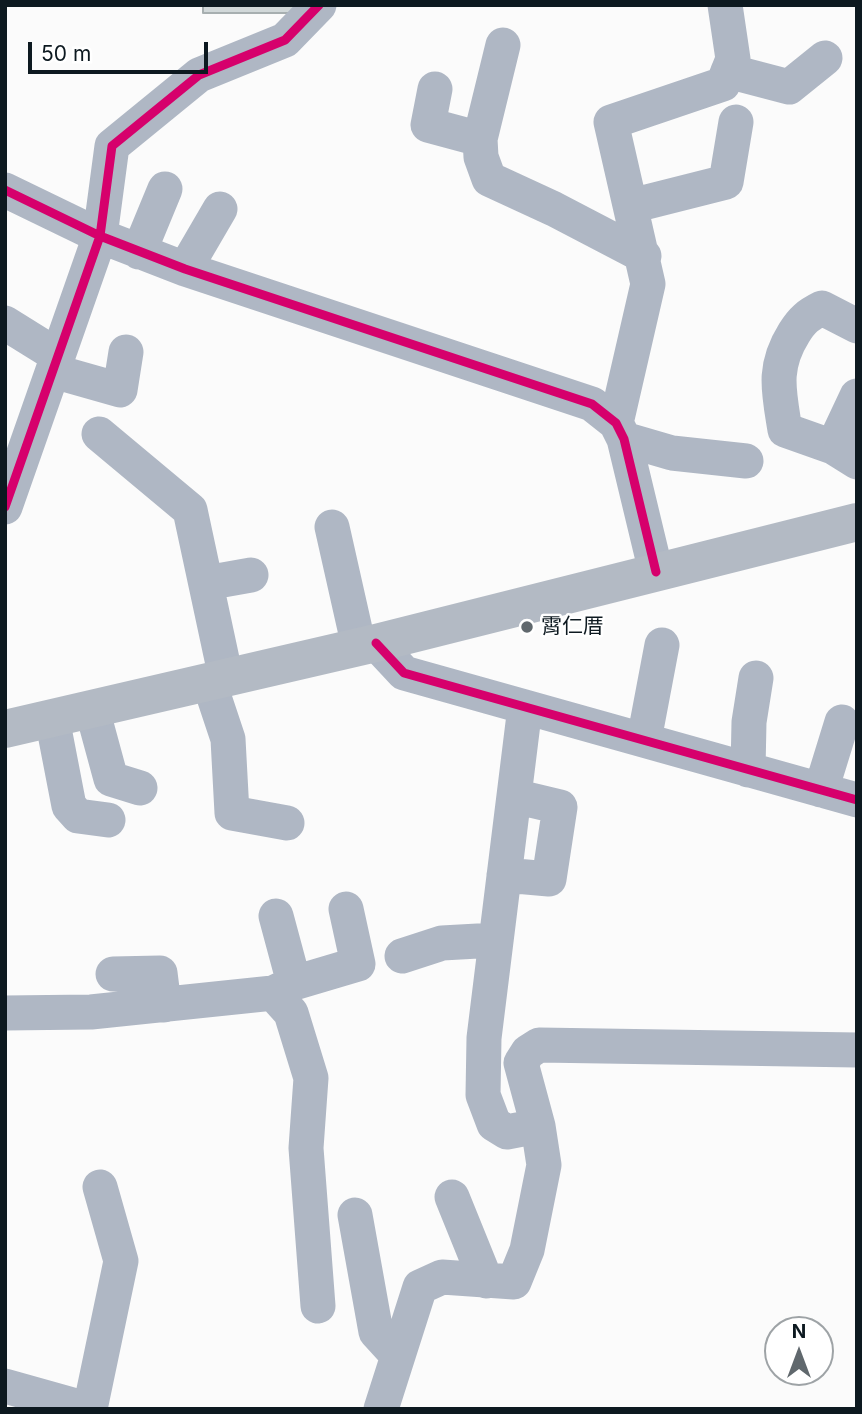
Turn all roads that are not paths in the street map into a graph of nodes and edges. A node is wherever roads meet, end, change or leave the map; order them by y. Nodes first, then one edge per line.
1 (318, 5) edge
2 (725, 5) edge
3 (503, 45) dead end
4 (825, 58) dead end
5 (728, 71) junction
6 (435, 89) dead end
7 (736, 122) dead end
8 (480, 139) junction
9 (165, 189) dead end
10 (5, 190) edge
11 (631, 206) junction
12 (220, 209) dead end
13 (100, 236) junction
14 (139, 252) junction
15 (643, 256) junction
16 (185, 269) junction
17 (5, 323) edge
18 (857, 326) edge
19 (126, 352) dead end
20 (55, 363) junction
21 (857, 396) edge
22 (620, 431) junction
23 (99, 434) dead end
24 (845, 454) edge
25 (746, 461) dead end
26 (11, 469) edge
27 (5, 507) edge
28 (857, 522) edge
29 (332, 527) dead end
30 (656, 572) junction
31 (251, 575) dead end
32 (206, 583) junction
33 (367, 644) junction
34 (662, 645) dead end
35 (757, 678) dead end
36 (218, 680) junction
37 (525, 707) junction
38 (92, 709) junction
39 (52, 718) junction
40 (842, 722) dead end
41 (5, 729) edge
42 (644, 740) junction
43 (748, 770) junction
44 (140, 788) dead end
45 (821, 790) junction
46 (514, 796) junction
47 (857, 800) edge
48 (108, 820) dead end
49 (288, 822) dead end
50 (504, 875) junction
51 (346, 909) dead end
52 (276, 916) dead end
53 (496, 940) junction
54 (402, 956) dead end
55 (113, 974) dead end
56 (284, 988) junction
57 (164, 1004) junction
58 (5, 1013) edge
59 (857, 1050) edge
60 (538, 1126) junction
61 (100, 1187) dead end
62 (452, 1197) dead end
63 (355, 1215) dead end
64 (486, 1281) junction
65 (318, 1306) dead end
66 (397, 1355) junction
67 (5, 1386) edge
68 (88, 1409) edge
69 (382, 1409) edge

1 - 13 street
2 - 5 street
3 - 8 street
4 - 5 street
5 - 11 street
6 - 8 street
7 - 11 street
8 - 15 street
9 - 14 street
10 - 13 street
11 - 15 street
12 - 16 street
13 - 14 street
13 - 20 street
14 - 16 street
15 - 22 street
16 - 22 street
17 - 20 street
18 - 24 street
19 - 20 street
20 - 26 street
21 - 24 street
22 - 25 street
22 - 30 street
23 - 32 street
26 - 27 street
28 - 30 main road
29 - 33 street
30 - 33 main road
31 - 32 street
32 - 36 street
33 - 36 main road
33 - 37 street
34 - 42 street
35 - 43 street
36 - 38 main road
36 - 49 street
37 - 42 street
37 - 46 street
38 - 39 main road
38 - 44 street
39 - 41 main road
39 - 48 street
40 - 45 street
42 - 43 street
43 - 45 street
45 - 47 street
46 - 50 street
46 - 50 street
50 - 53 street
51 - 56 street
52 - 56 street
53 - 54 street
53 - 60 street
55 - 57 street
56 - 57 street
56 - 65 street
57 - 58 street
59 - 60 street
60 - 64 street
61 - 68 street
62 - 64 street
63 - 66 street
64 - 66 street
66 - 69 street
67 - 68 street

